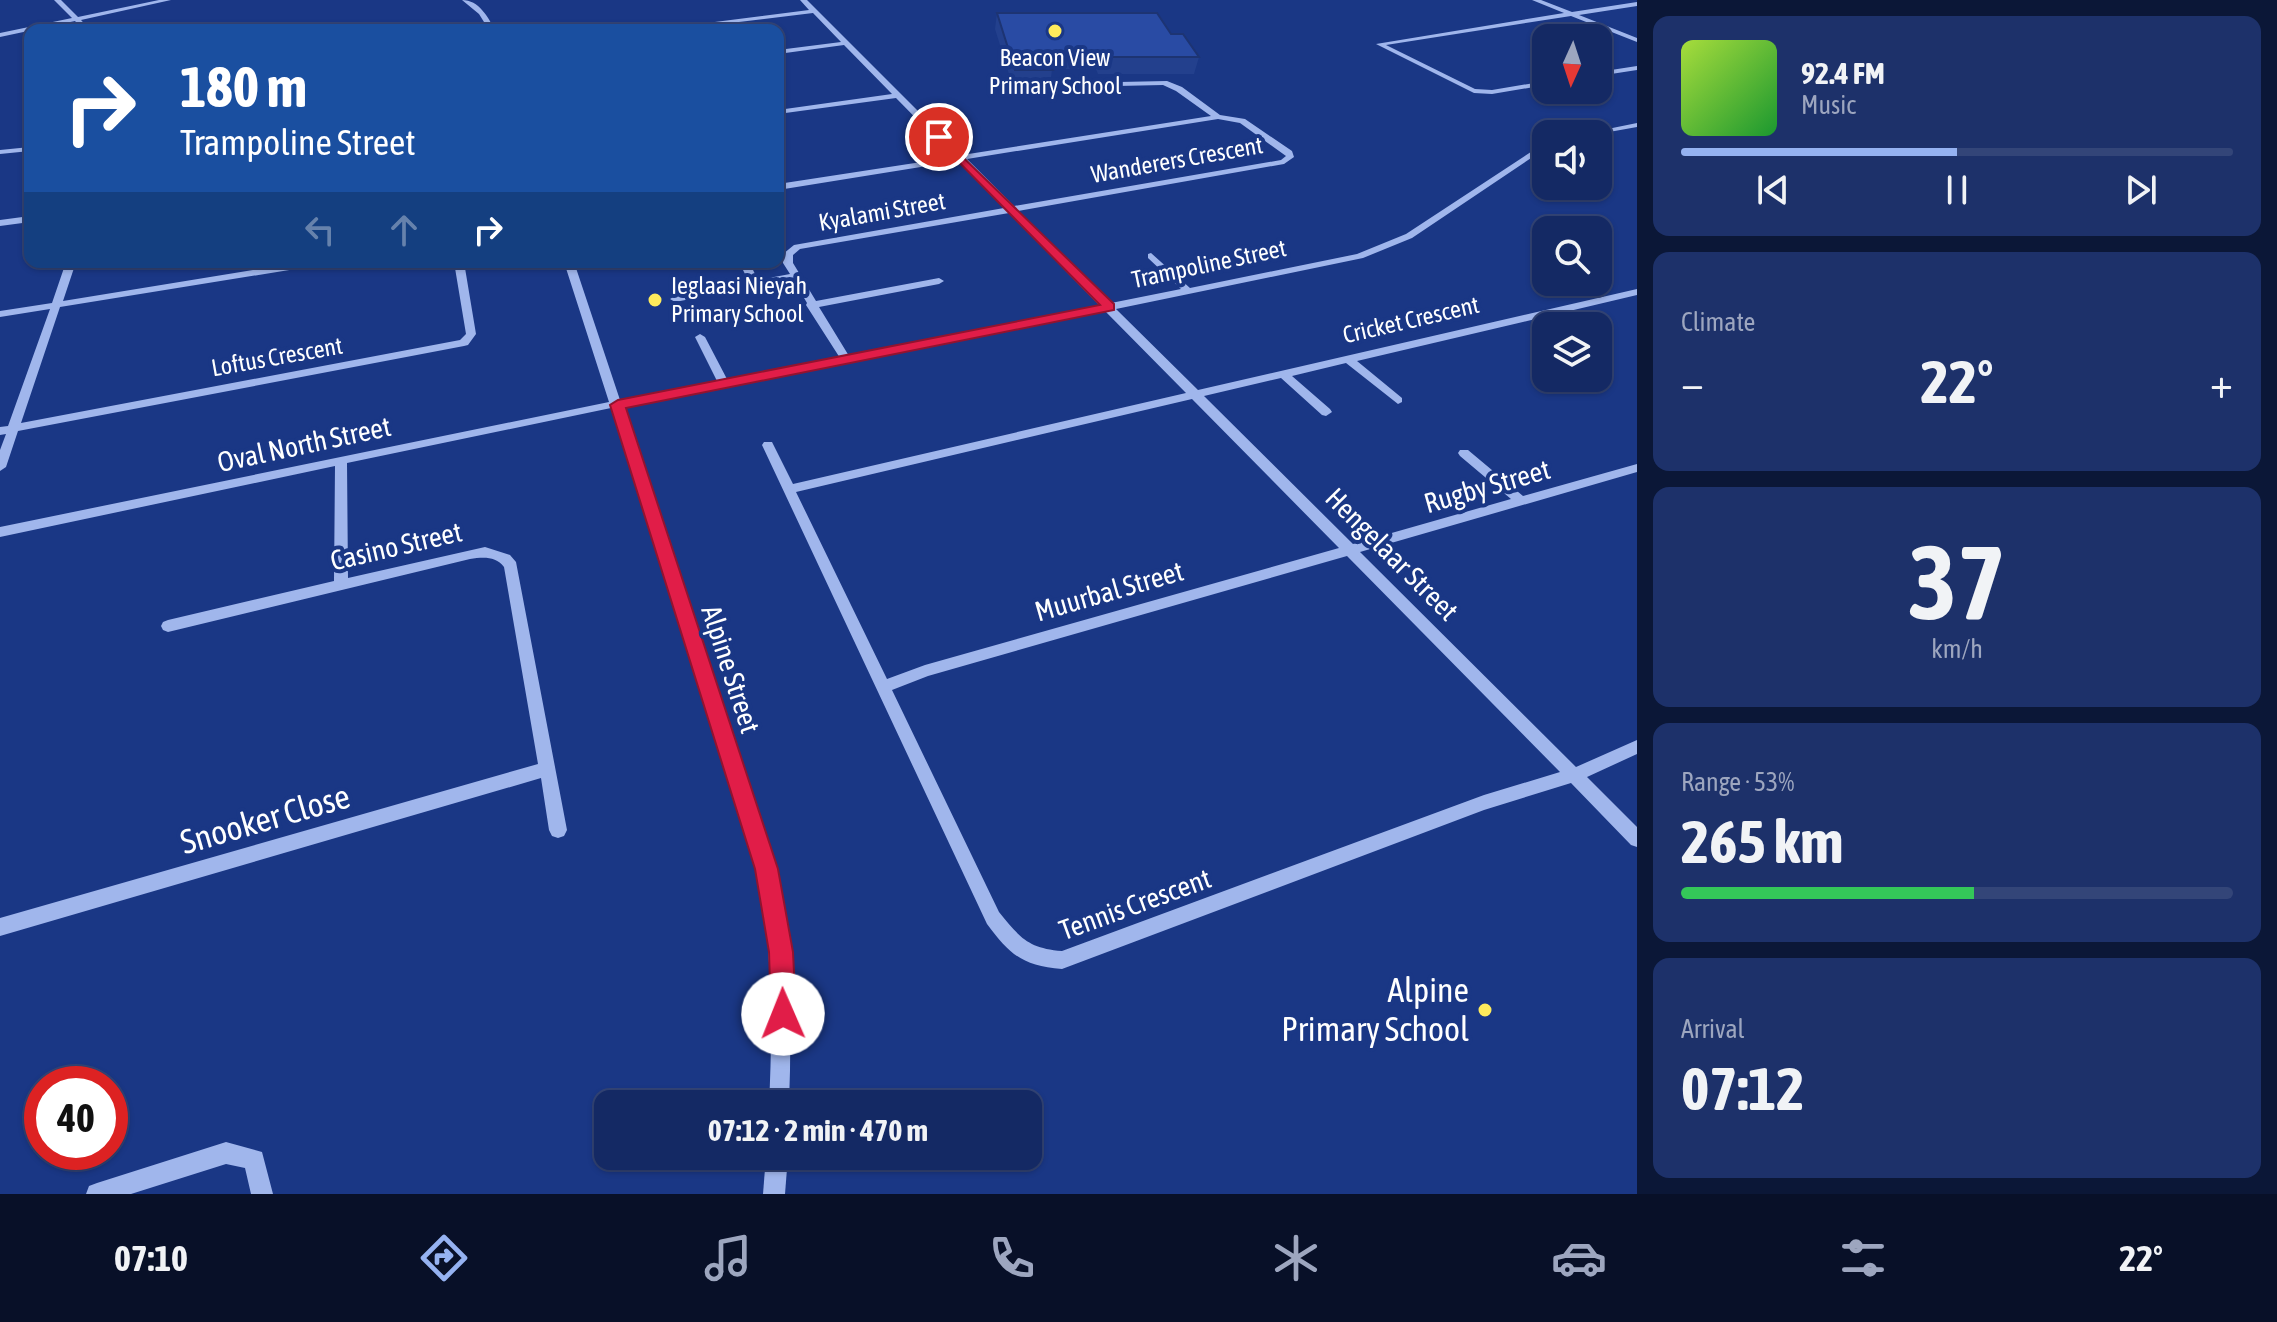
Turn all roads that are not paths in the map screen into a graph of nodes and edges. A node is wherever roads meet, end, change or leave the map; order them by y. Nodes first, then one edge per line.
1 (57, 0) edge
2 (168, 0) edge
3 (465, 0) edge
4 (803, 0) edge
5 (1535, 0) edge
6 (1637, 4) edge
7 (815, 11) junction
8 (1570, 14) junction
9 (76, 19) junction
10 (52, 24) edge
11 (81, 24) edge
12 (488, 24) edge
13 (706, 24) edge
14 (24, 30) edge
15 (0, 35) edge
16 (1637, 40) edge
17 (846, 43) junction
18 (784, 51) edge
19 (1637, 68) edge
20 (1612, 72) edge
21 (1071, 85) dead end
22 (1532, 85) edge
23 (898, 95) junction
24 (784, 111) edge
25 (1218, 117) junction
26 (1637, 125) edge
27 (1612, 130) edge
28 (24, 150) edge
29 (0, 152) edge
30 (1532, 153) edge
31 (960, 158) junction
32 (784, 186) edge
33 (1011, 209) junction
34 (24, 220) edge
35 (0, 223) edge
36 (1151, 256) dead end
37 (69, 268) edge
38 (283, 268) edge
39 (460, 268) edge
40 (571, 268) edge
41 (747, 268) edge
42 (795, 276) junction
43 (939, 281) dead end
44 (755, 284) junction
45 (1188, 291) junction
46 (1637, 292) edge
47 (675, 299) dead end
48 (57, 305) junction
49 (811, 305) junction
50 (1110, 307) junction
51 (0, 314) edge
52 (700, 337) dead end
53 (1348, 359) junction
54 (846, 360) junction
55 (1283, 374) junction
56 (725, 385) junction
57 (1196, 394) junction
58 (1398, 400) dead end
59 (618, 405) junction
60 (1326, 412) dead end
61 (6, 430) edge
62 (768, 445) dead end
63 (1464, 453) dead end
64 (341, 461) junction
65 (0, 467) edge
66 (1637, 468) edge
67 (789, 489) junction
68 (1521, 501) junction
69 (0, 532) edge
70 (1351, 550) junction
71 (341, 585) junction
72 (168, 626) dead end
73 (883, 687) junction
74 (1637, 747) edge
75 (547, 769) junction
76 (1574, 775) junction
77 (558, 830) dead end
78 (1637, 839) edge
79 (0, 927) edge
80 (779, 1090) edge
81 (776, 1170) edge
82 (97, 1194) edge
83 (262, 1194) edge
84 (774, 1194) edge

1 - 9 street
2 - 9 street
3 - 12 street
4 - 7 street, Hengelaar Street
5 - 8 street
6 - 8 street
7 - 13 street
7 - 17 street, Hengelaar Street
8 - 16 street
8 - 22 street
9 - 10 street
9 - 11 street
14 - 15 street
17 - 18 street
17 - 23 street, Hengelaar Street
19 - 20 street
21 - 25 street
23 - 24 street
23 - 31 street, Hengelaar Street
25 - 31 street, Wanderers Crescent
25 - 33 street, Wanderers Crescent
26 - 27 street
28 - 29 street
30 - 45 street, Trampoline Street
31 - 32 street, Wanderers Crescent
31 - 33 street, Hengelaar Street
33 - 42 street, Kyalami Street
33 - 50 street, Hengelaar Street
34 - 35 street
36 - 45 street
37 - 48 street
38 - 48 street
39 - 61 street, Loftus Crescent
40 - 59 street, Alpine Street
41 - 44 street
42 - 44 street
42 - 49 street
43 - 49 street
44 - 47 street
45 - 50 street, Trampoline Street
46 - 53 street, Cricket Crescent
48 - 51 street
48 - 61 street
49 - 54 street
50 - 54 street, Trampoline Street
50 - 57 street, Hengelaar Street
52 - 56 street
53 - 55 street, Cricket Crescent
53 - 58 street
54 - 56 street, Trampoline Street
55 - 57 street, Cricket Crescent
55 - 60 street
56 - 59 street, Trampoline Street
57 - 67 street
57 - 70 street, Hengelaar Street
59 - 64 street, Oval North Street
59 - 80 street, Alpine Street
61 - 65 street
62 - 67 street, Tennis Crescent
63 - 68 street
64 - 69 street, Oval North Street
64 - 71 street
66 - 68 street, Rugby Street
67 - 73 street, Tennis Crescent
68 - 70 street, Rugby Street
70 - 73 street, Muurbal Street
70 - 76 street, Hengelaar Street
71 - 72 street, Casino Street
71 - 75 street, Casino Street
73 - 76 street, Tennis Crescent
74 - 76 street
75 - 77 street, Casino Street
75 - 79 street, Snooker Close
76 - 78 street, Hengelaar Street
81 - 84 street
82 - 83 street

